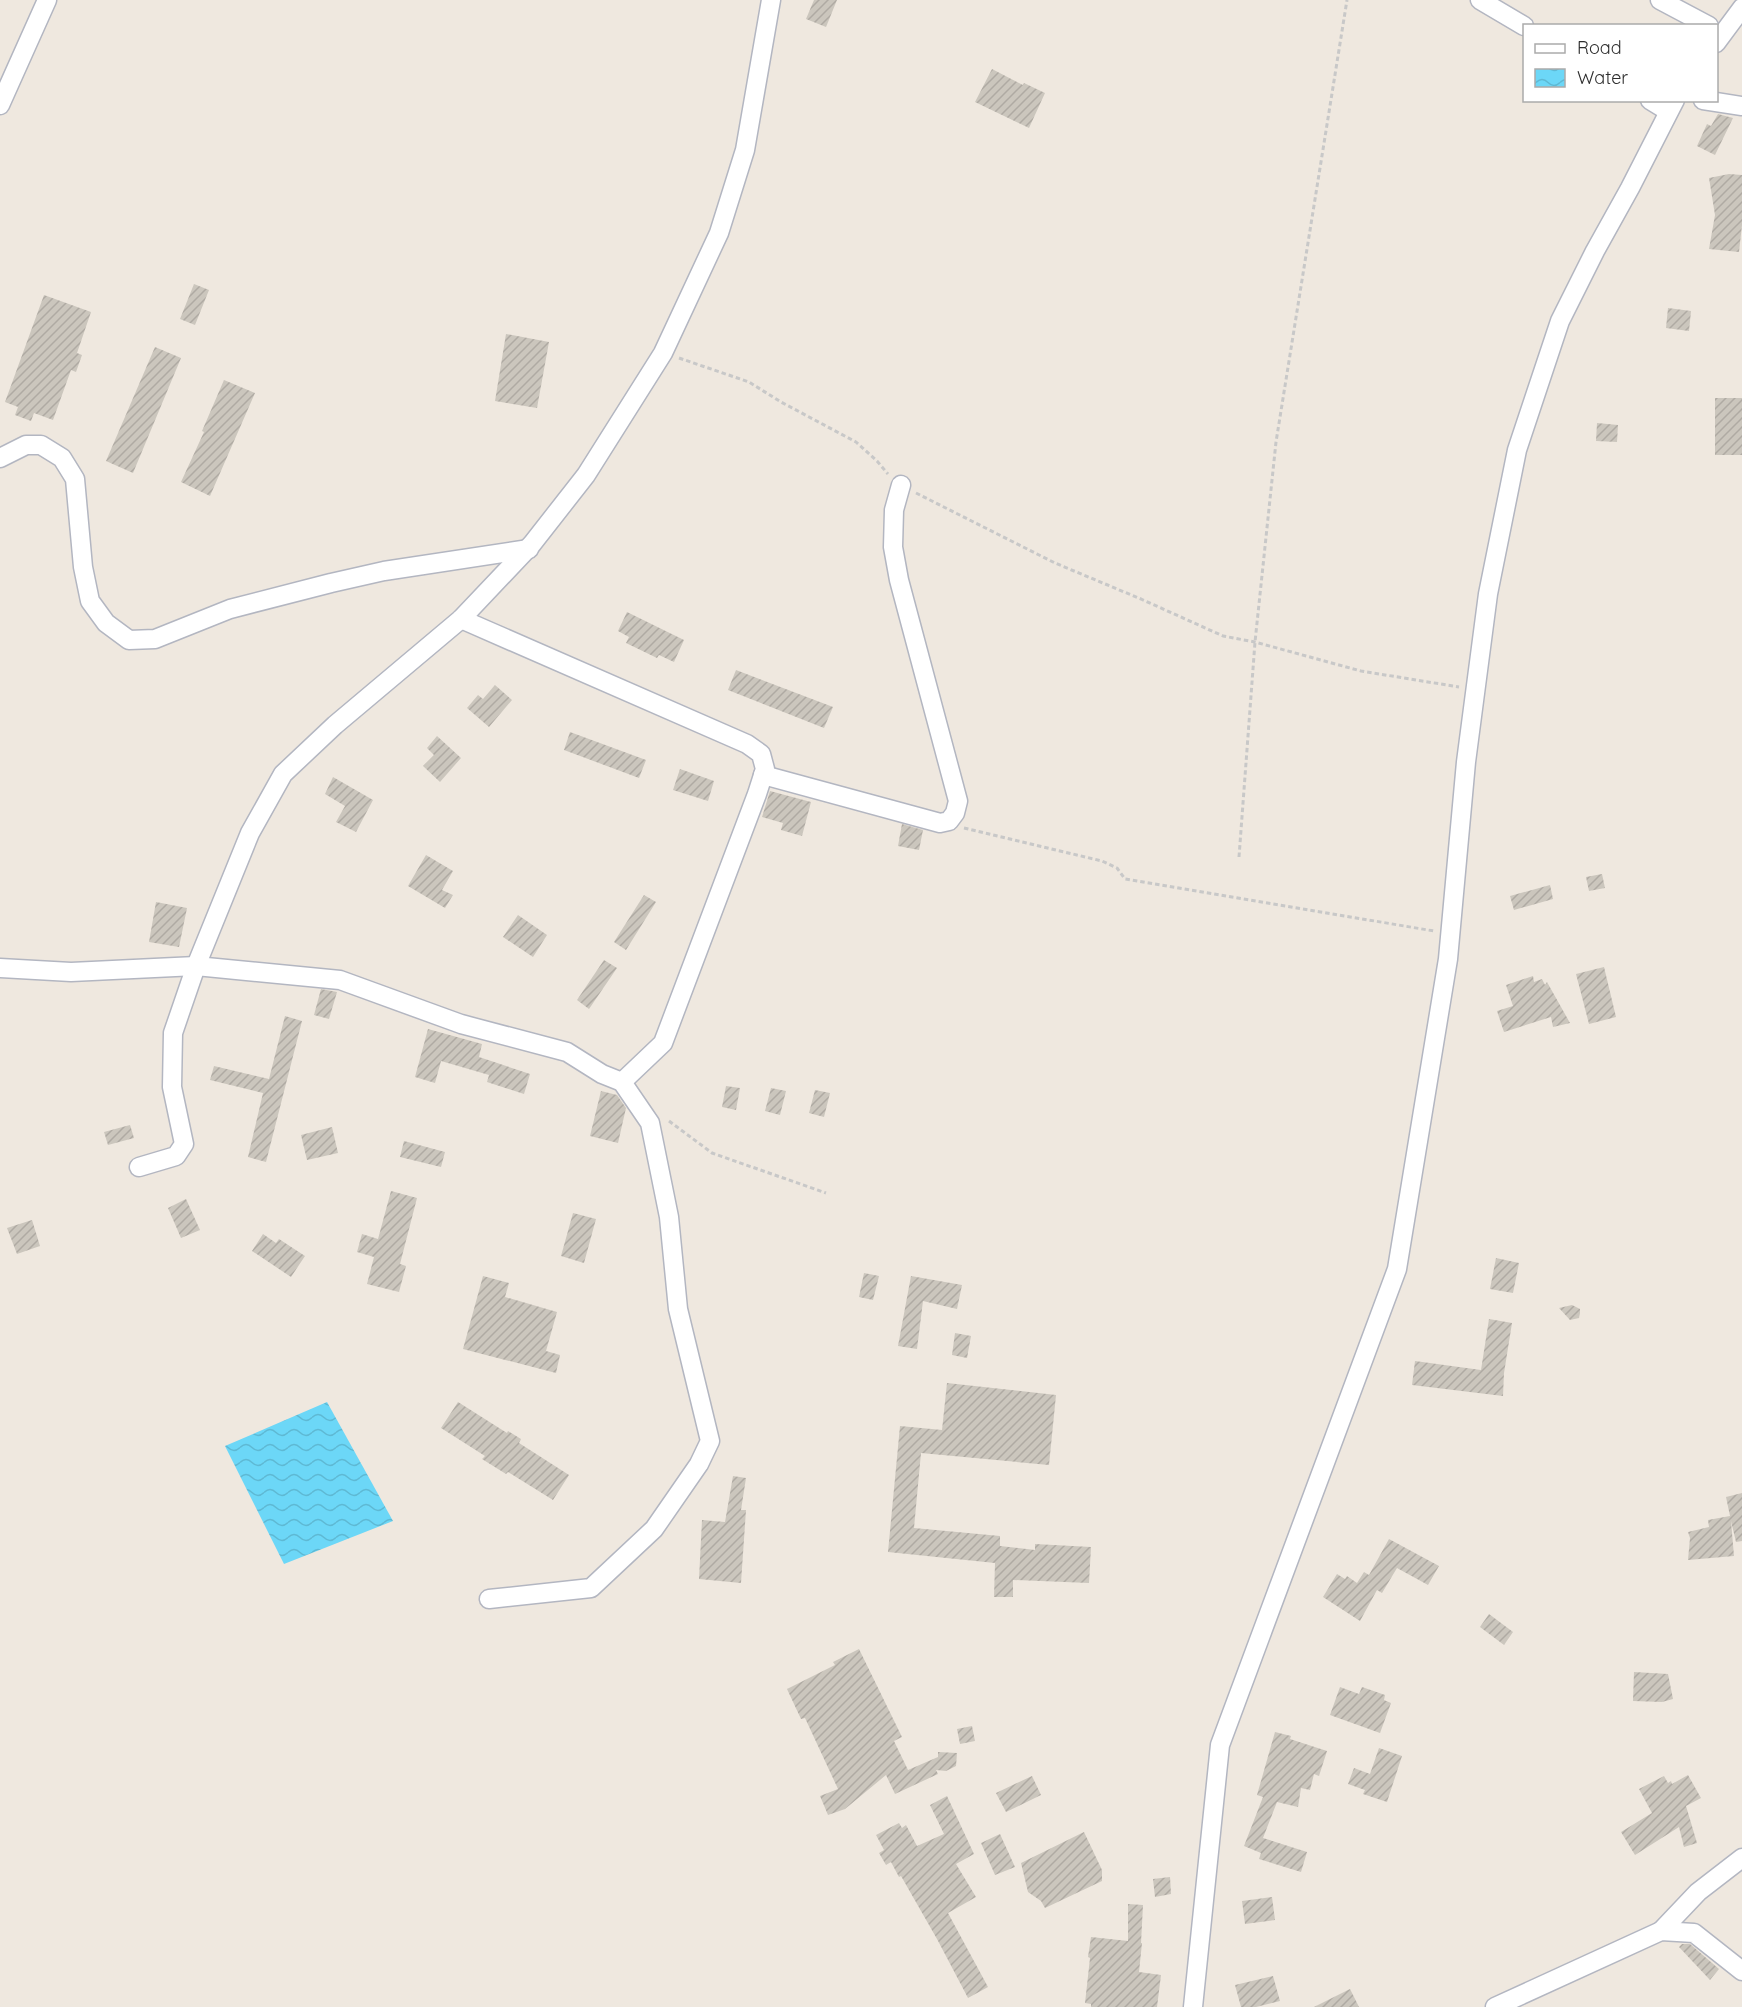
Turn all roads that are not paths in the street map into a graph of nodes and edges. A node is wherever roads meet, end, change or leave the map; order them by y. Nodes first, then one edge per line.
1 (47, 0) edge
2 (771, 0) edge
3 (1480, 0) edge
4 (1660, 0) edge
5 (1742, 8) edge
6 (1701, 24) edge
7 (1523, 25) edge
8 (1718, 31) edge
9 (1718, 33) edge
10 (1742, 33) edge
11 (1657, 102) edge
12 (1716, 102) edge
13 (0, 105) edge
14 (1672, 106) edge
15 (1742, 106) edge
16 (0, 458) edge
17 (901, 485) road end
18 (529, 549) junction
19 (461, 619) junction
20 (763, 775) junction
21 (196, 966) junction
22 (0, 968) edge
23 (622, 1082) junction
24 (139, 1167) dead end
25 (489, 1599) dead end
26 (1742, 1858) edge
27 (1661, 1931) junction
28 (1742, 1971) edge
29 (1193, 2007) edge
30 (1496, 2007) edge

1 - 13 street
2 - 18 street
3 - 7 street
4 - 6 street
5 - 8 street
9 - 10 street
11 - 14 street
12 - 15 street
14 - 29 street
16 - 18 street
17 - 20 street
18 - 19 street
19 - 20 street
19 - 21 street
20 - 23 street
21 - 22 street
21 - 23 street
21 - 24 street
23 - 25 street
26 - 27 street
27 - 28 street
27 - 30 street

